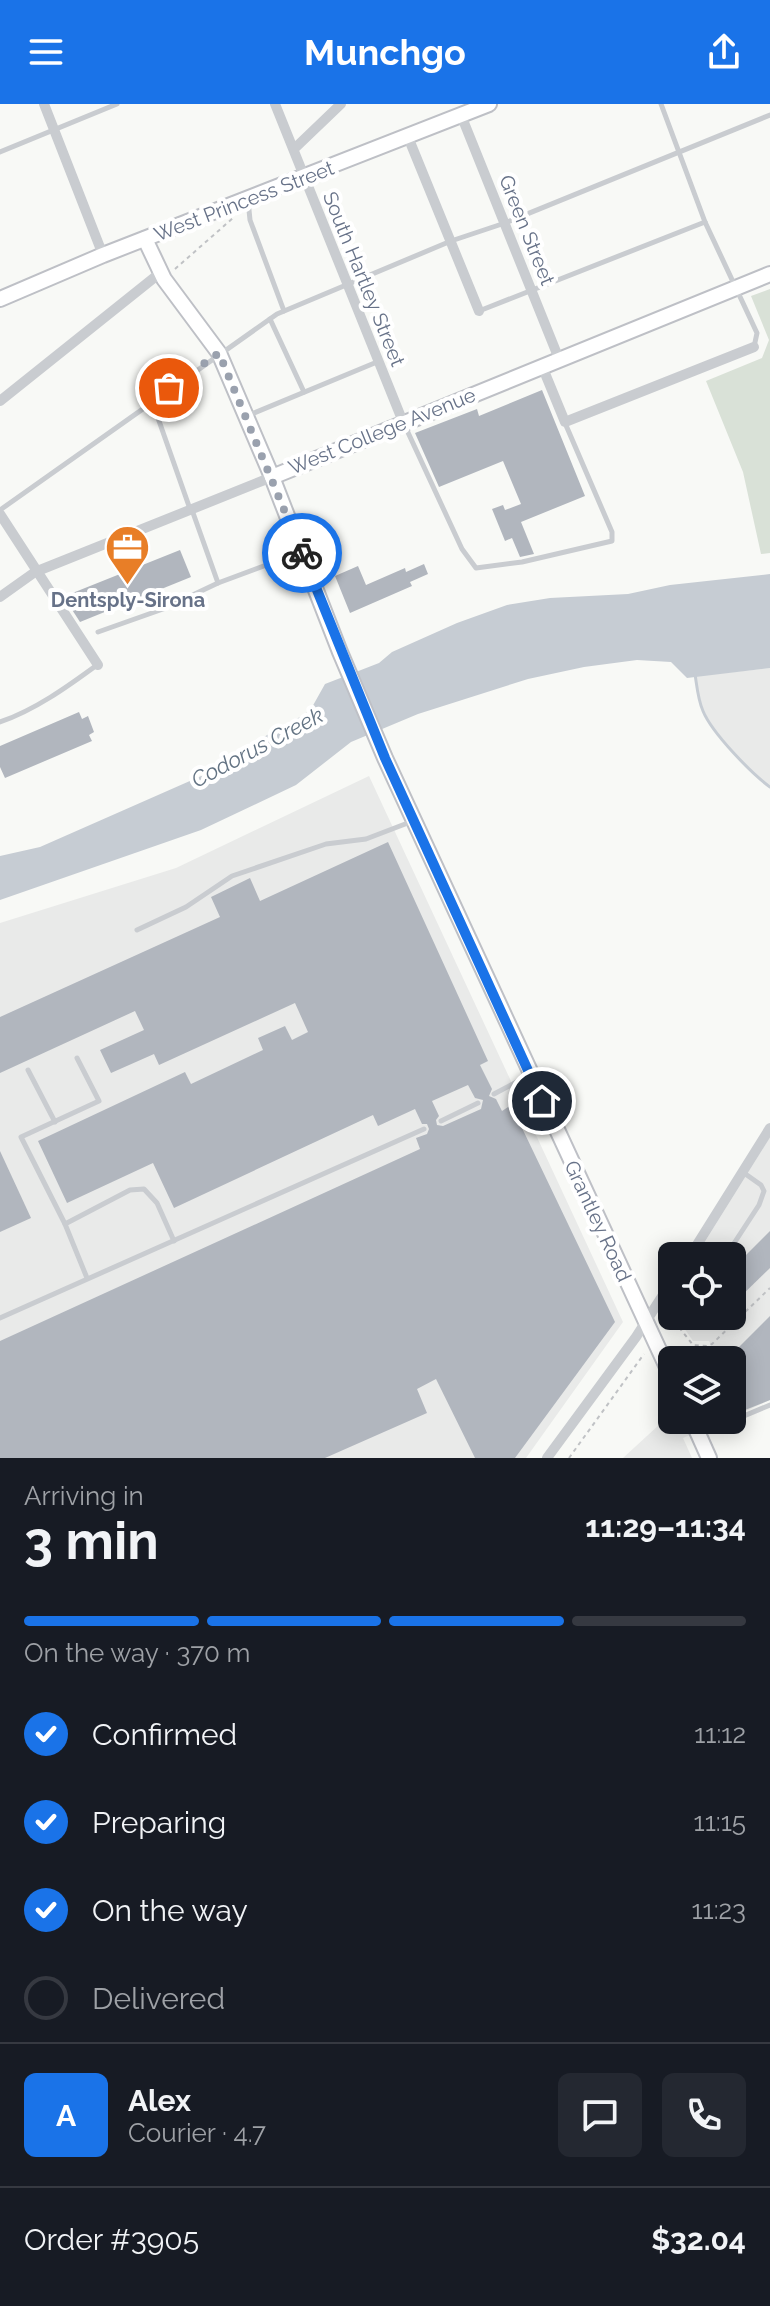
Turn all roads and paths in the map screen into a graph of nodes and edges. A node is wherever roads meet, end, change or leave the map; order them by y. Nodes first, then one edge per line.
1 (44, 104) edge
2 (117, 104) edge
3 (275, 104) edge
4 (341, 104) edge
5 (489, 104) edge
6 (661, 104) edge
7 (461, 115) junction
8 (770, 115) edge
9 (54, 129) junction
10 (408, 137) junction
11 (294, 149) junction
12 (0, 152) edge
13 (677, 154) junction
14 (305, 177) junction
15 (248, 202) junction
16 (705, 222) junction
17 (505, 223) junction
18 (145, 239) junction
19 (451, 241) junction
20 (103, 255) junction
21 (770, 274) edge
22 (162, 276) junction
23 (347, 284) junction
24 (735, 288) junction
25 (532, 291) junction
26 (0, 299) edge
27 (284, 311) junction
28 (479, 311) joint
29 (270, 319) junction
30 (754, 347) joint
31 (219, 353) junction
32 (559, 359) junction
33 (377, 362) junction
34 (542, 366) junction
35 (304, 392) junction
36 (0, 401) edge
37 (152, 401) junction
38 (245, 416) junction
39 (403, 422) junction
40 (565, 422) junction
41 (272, 477) junction
42 (191, 509) junction
43 (0, 512) edge
44 (301, 551) junction
45 (35, 572) junction
46 (218, 583) junction
47 (0, 597) edge
48 (98, 632) dead end
49 (98, 665) joint
50 (0, 722) edge
51 (414, 821) junction
52 (137, 930) dead end
53 (77, 1058) dead end
54 (28, 1070) dead end
55 (530, 1075) junction
56 (494, 1094) dead end
57 (478, 1103) dead end
58 (441, 1121) dead end
59 (55, 1122) junction
60 (770, 1128) edge
61 (424, 1129) dead end
62 (743, 1172) junction
63 (65, 1224) junction
64 (174, 1241) junction
65 (699, 1242) edge
66 (735, 1242) edge
67 (87, 1278) junction
68 (770, 1288) edge
69 (658, 1302) edge
70 (746, 1312) edge
71 (0, 1318) edge
72 (645, 1322) junction
73 (680, 1330) edge
74 (727, 1330) edge
75 (658, 1349) edge
76 (644, 1354) dead end
77 (770, 1405) edge
78 (699, 1435) joint
79 (547, 1458) edge
80 (569, 1458) edge
81 (709, 1458) edge

1 - 9 street
2 - 9 lane
3 - 11 street, South Hartley Street
4 - 11 street
5 - 7 street, West Princess Street
6 - 13 lane
7 - 10 street, West Princess Street
7 - 17 street, Green Street
8 - 13 lane
9 - 12 lane
9 - 20 street
10 - 14 street, West Princess Street
10 - 19 street
11 - 14 street, South Hartley Street
13 - 16 lane
13 - 17 lane
14 - 15 street, West Princess Street
14 - 23 street, South Hartley Street
15 - 18 street, West Princess Street
15 - 22 path
15 - 27 lane
16 - 24 lane
16 - 25 lane
17 - 19 lane
17 - 25 street, Green Street
18 - 20 street, West Princess Street
18 - 22 street, Grantley Road
19 - 23 lane
19 - 28 street
20 - 26 street, West Princess Street
21 - 24 street, West College Avenue
22 - 31 street, Grantley Road
22 - 36 street
23 - 27 lane
23 - 33 street, South Hartley Street
24 - 30 lane
24 - 32 street, West College Avenue
25 - 28 lane
25 - 32 street, Green Street
27 - 29 lane
29 - 31 lane
29 - 35 lane
30 - 40 street
31 - 37 lane
31 - 38 street, Grantley Road
32 - 34 street, West College Avenue
33 - 35 lane
33 - 39 street, South Hartley Street
34 - 39 street, West College Avenue
34 - 40 street
35 - 38 lane
37 - 42 lane
37 - 43 lane
38 - 41 street, Grantley Road
39 - 40 lane
39 - 41 street, West College Avenue
41 - 42 street, West College Avenue
41 - 44 street, Grantley Road
42 - 45 street, West College Avenue
42 - 46 lane
43 - 45 street
44 - 46 lane
44 - 51 street, Grantley Road
45 - 47 street, West College Avenue
45 - 49 street
46 - 48 lane
49 - 50 lane
51 - 52 lane
51 - 55 street, Grantley Road
53 - 59 lane
54 - 59 lane
55 - 56 lane
55 - 72 street, Grantley Road
57 - 58 lane
59 - 63 lane
60 - 62 street
61 - 64 lane
62 - 65 street
62 - 66 lane
63 - 64 lane
63 - 67 lane
64 - 67 lane
67 - 71 lane
68 - 70 path
69 - 72 street
72 - 75 street, Grantley Road
72 - 79 street
73 - 74 path
76 - 80 path
77 - 78 lane
78 - 81 street

